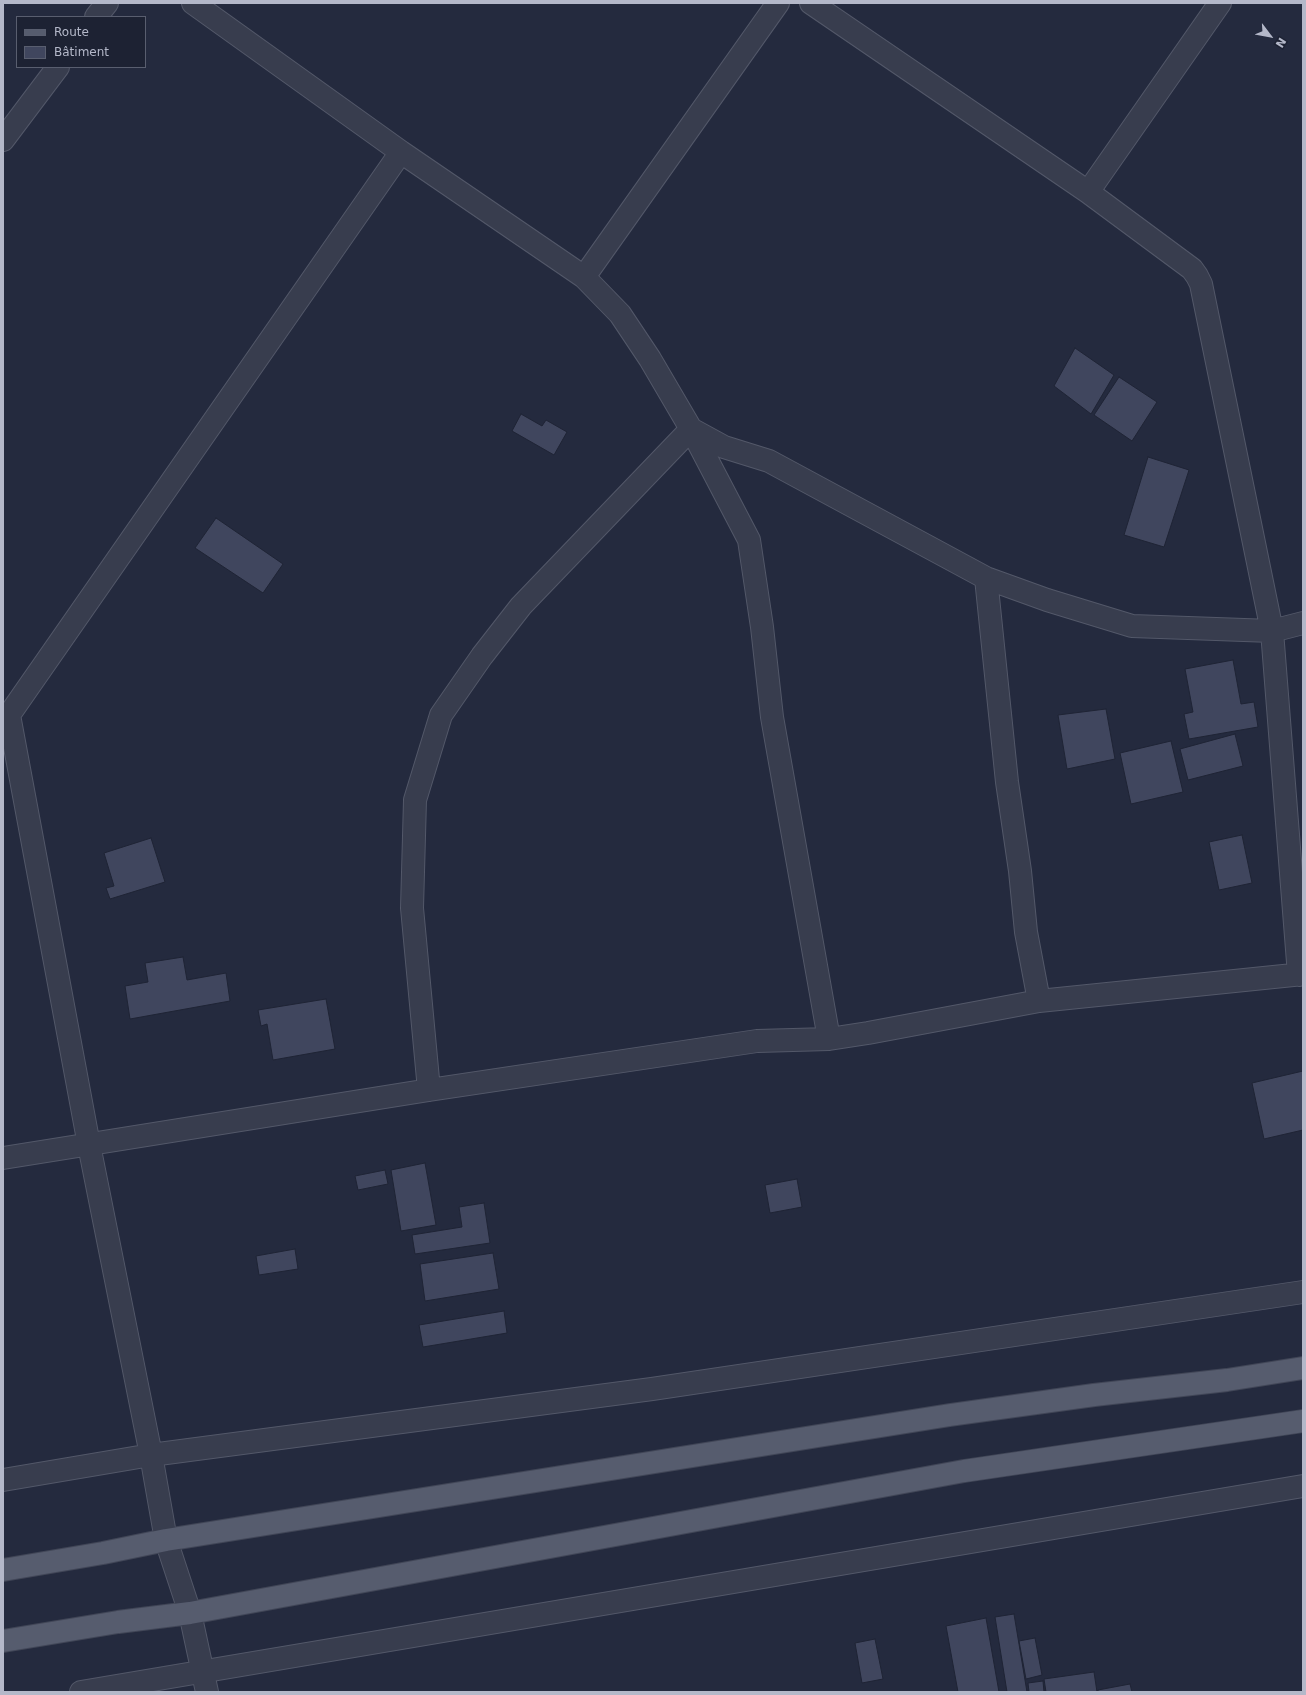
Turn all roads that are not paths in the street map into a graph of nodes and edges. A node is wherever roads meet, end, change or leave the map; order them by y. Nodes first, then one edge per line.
1 (107, 3) edge
2 (193, 3) edge
3 (778, 3) edge
4 (811, 3) edge
5 (1220, 3) edge
6 (97, 16) edge
7 (57, 68) edge
8 (3, 140) edge
9 (401, 152) junction
10 (1088, 192) junction
11 (584, 277) junction
12 (691, 429) junction
13 (986, 578) junction
14 (1303, 623) edge
15 (1272, 631) junction
16 (6, 713) edge
17 (1301, 974) edge
18 (1039, 1001) junction
19 (829, 1039) junction
20 (429, 1090) junction
21 (89, 1145) junction
22 (3, 1158) edge
23 (1303, 1292) edge
24 (1303, 1368) edge
25 (1303, 1421) edge
26 (151, 1455) junction
27 (3, 1480) edge
28 (1303, 1486) edge
29 (166, 1540) junction
30 (3, 1570) edge
31 (190, 1613) junction
32 (3, 1641) edge
33 (205, 1682) edge
34 (82, 1692) edge

1 - 6 street
2 - 9 street
3 - 11 street
4 - 10 street
5 - 10 street
7 - 8 street
9 - 11 street
9 - 16 street
10 - 15 street
11 - 12 street
12 - 13 street
12 - 19 street
12 - 20 street
13 - 15 street
13 - 18 street
14 - 15 street
15 - 17 street
16 - 21 street
17 - 18 street
18 - 19 street
19 - 20 street
20 - 21 street
21 - 22 street
21 - 26 street
23 - 26 street
24 - 29 main road
25 - 31 main road
26 - 27 street
26 - 29 street
28 - 33 street
29 - 30 main road
29 - 31 street
31 - 32 main road
31 - 33 street
33 - 34 street

